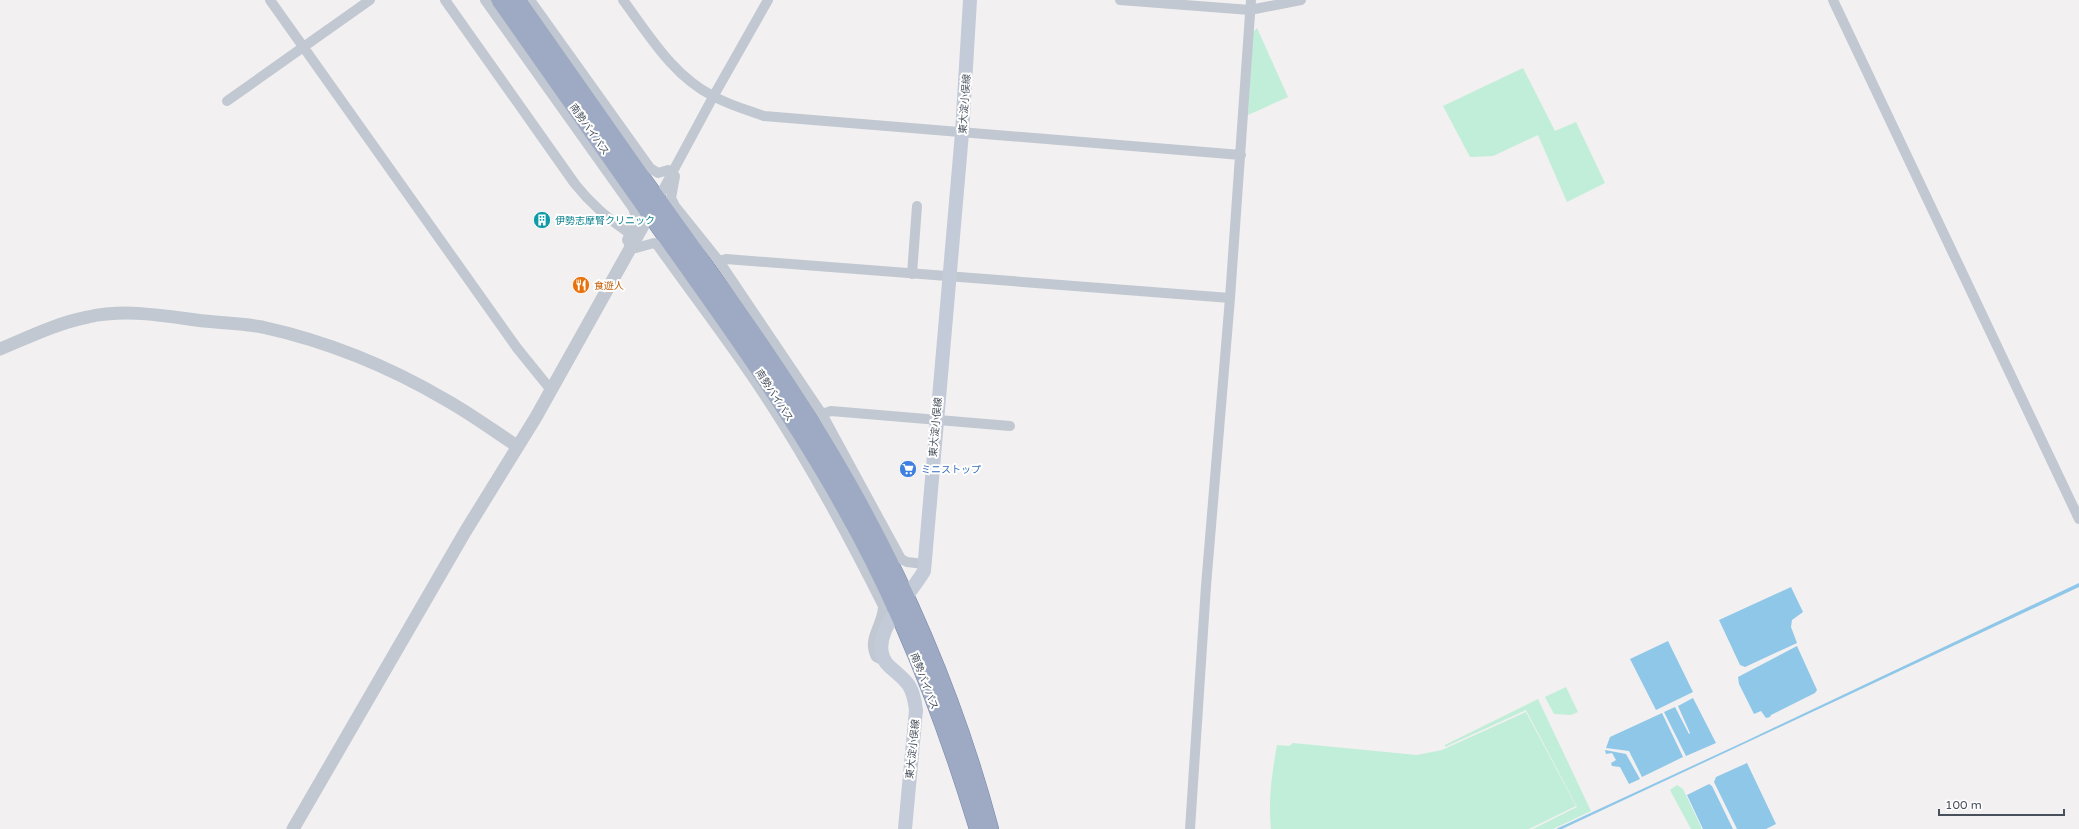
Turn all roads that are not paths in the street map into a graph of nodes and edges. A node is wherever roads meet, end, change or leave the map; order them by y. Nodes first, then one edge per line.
1 (270, 0) edge
2 (370, 0) edge
3 (445, 0) edge
4 (485, 0) edge
5 (500, 0) edge
6 (517, 0) edge
7 (530, 0) edge
8 (624, 0) edge
9 (768, 0) edge
10 (970, 0) edge
11 (1120, 0) edge
12 (1301, 0) edge
13 (1833, 0) edge
14 (1200, 3) edge
15 (1251, 5) edge
16 (303, 46) junction
17 (713, 96) junction
18 (227, 101) dead end
19 (962, 133) junction
20 (1241, 156) junction
21 (672, 172) junction
22 (654, 206) junction
23 (917, 206) dead end
24 (629, 234) junction
25 (631, 247) junction
26 (719, 261) junction
27 (912, 274) junction
28 (949, 278) junction
29 (1230, 298) junction
30 (0, 350) edge
31 (551, 390) junction
32 (822, 414) junction
33 (936, 421) junction
34 (1010, 426) dead end
35 (518, 446) junction
36 (2079, 519) edge
37 (924, 564) junction
38 (906, 595) junction
39 (897, 611) junction
40 (884, 661) junction
41 (293, 829) edge
42 (905, 829) edge
43 (978, 829) edge
44 (990, 829) edge
45 (1190, 829) edge

1 - 16 street
2 - 16 street
3 - 24 street
4 - 24 street
5 - 22 highway, 南勢バイパス
6 - 22 highway, 南勢バイパス
7 - 21 street
8 - 17 street
9 - 17 street
10 - 19 main road, 東大淀小俣線
11 - 14 street
12 - 15 street
13 - 36 street
14 - 15 street
15 - 20 street
16 - 18 street
16 - 31 street
17 - 19 street
17 - 21 street
19 - 20 street
19 - 28 main road, 東大淀小俣線
20 - 29 street
21 - 22 street
21 - 26 street
22 - 25 street
22 - 38 highway, 南勢バイパス
22 - 39 highway, 南勢バイパス
23 - 27 street
24 - 25 street
25 - 31 street
25 - 40 street
26 - 27 street
26 - 32 street
27 - 28 street
28 - 29 street
28 - 33 main road, 東大淀小俣線
29 - 45 street
30 - 35 street
31 - 35 street
32 - 33 street
32 - 37 street
33 - 34 street
33 - 37 main road, 東大淀小俣線
35 - 41 street
37 - 38 main road, 東大淀小俣線
38 - 39 main road, 東大淀小俣線
38 - 44 highway, 南勢バイパス
39 - 40 main road, 東大淀小俣線
39 - 43 highway, 南勢バイパス
40 - 42 main road, 東大淀小俣線

